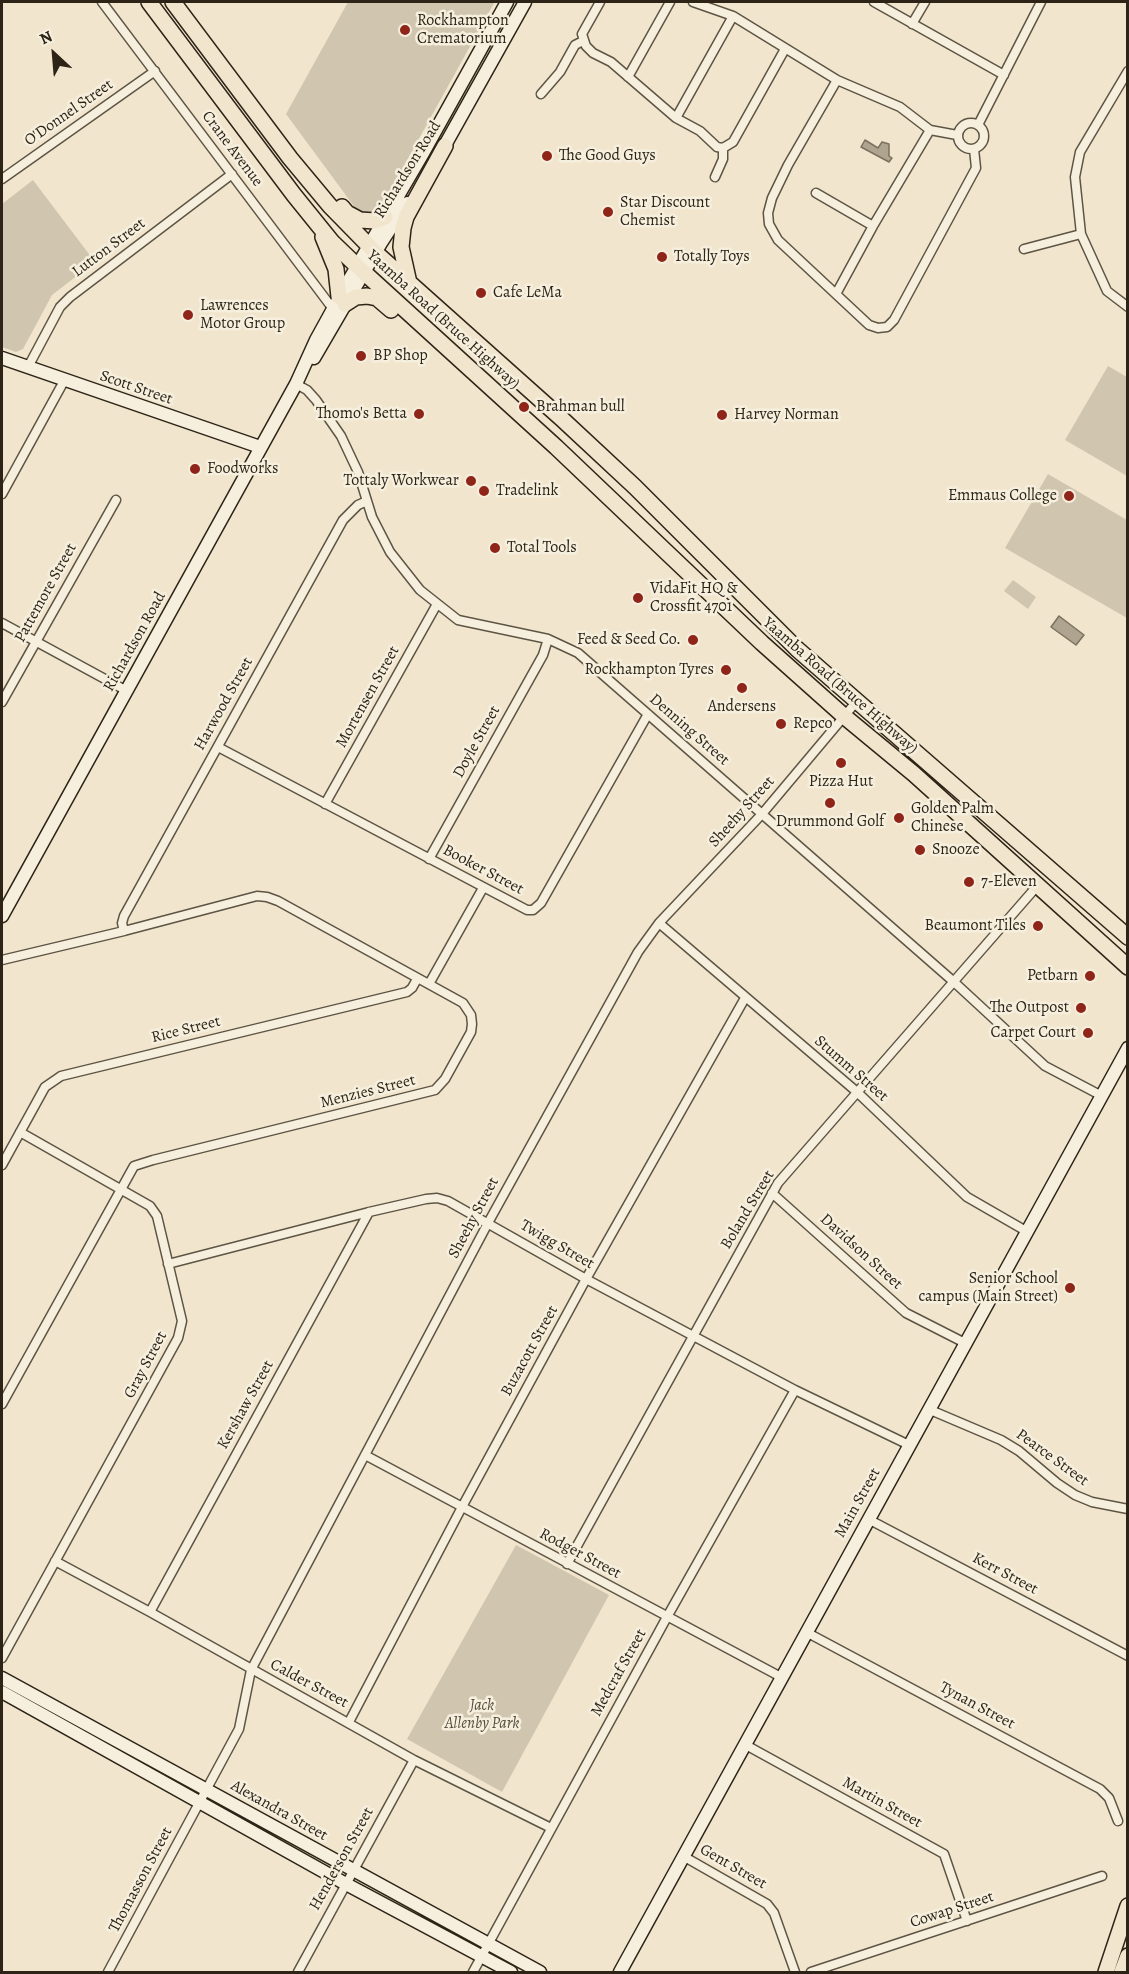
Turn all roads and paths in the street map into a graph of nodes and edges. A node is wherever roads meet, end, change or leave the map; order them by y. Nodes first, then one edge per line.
1 (102, 2) edge
2 (149, 2) edge
3 (173, 2) edge
4 (507, 2) edge
5 (525, 2) edge
6 (600, 2) edge
7 (670, 2) edge
8 (693, 2) edge
9 (874, 2) edge
10 (925, 2) edge
11 (1041, 2) edge
12 (732, 16) junction
13 (912, 24) junction
14 (583, 41) junction
15 (785, 50) junction
16 (155, 71) junction
17 (1128, 71) edge
18 (1004, 75) junction
19 (628, 77) junction
20 (837, 80) junction
21 (541, 94) dead end
22 (676, 118) junction
23 (978, 125) junction
24 (930, 130) junction
25 (957, 135) junction
26 (445, 146) junction
27 (723, 148) junction
28 (974, 149) junction
29 (290, 158) junction
30 (232, 174) junction
31 (715, 177) dead end
32 (2, 179) edge
33 (816, 193) dead end
34 (385, 217) junction
35 (315, 222) junction
36 (873, 226) junction
37 (1081, 234) junction
38 (372, 249) junction
39 (1024, 249) dead end
40 (360, 269) junction
41 (409, 283) junction
42 (836, 294) junction
43 (340, 305) junction
44 (1128, 307) edge
45 (451, 352) junction
46 (2, 358) edge
47 (28, 367) junction
48 (64, 381) junction
49 (296, 384) junction
50 (260, 447) junction
51 (2, 471) edge
52 (12, 476) junction
53 (2, 494) edge
54 (116, 500) dead end
55 (367, 501) junction
56 (437, 604) junction
57 (2, 623) edge
58 (548, 639) junction
59 (36, 642) junction
60 (127, 691) junction
61 (857, 701) junction
62 (2, 702) edge
63 (648, 714) junction
64 (845, 717) junction
65 (218, 747) junction
66 (325, 804) junction
67 (762, 814) junction
68 (429, 859) junction
69 (1038, 885) junction
70 (483, 888) junction
71 (2, 916) edge
72 (659, 923) junction
73 (124, 931) junction
74 (1128, 937) edge
75 (2, 960) edge
76 (1128, 967) edge
77 (417, 979) junction
78 (954, 982) junction
79 (429, 984) junction
80 (745, 998) junction
81 (1127, 1048) edge
82 (857, 1092) junction
83 (1101, 1096) junction
84 (20, 1132) junction
85 (2, 1164) edge
86 (121, 1189) junction
87 (772, 1193) junction
88 (369, 1212) junction
89 (489, 1223) junction
90 (1026, 1232) junction
91 (168, 1264) junction
92 (586, 1279) junction
93 (693, 1336) junction
94 (965, 1342) junction
95 (795, 1390) junction
96 (2, 1404) edge
97 (928, 1409) junction
98 (909, 1445) junction
99 (365, 1455) junction
100 (462, 1507) junction
101 (1128, 1509) edge
102 (868, 1519) junction
103 (55, 1561) junction
104 (567, 1564) junction
105 (150, 1612) junction
106 (667, 1617) junction
107 (806, 1632) junction
108 (1128, 1656) edge
109 (2, 1658) edge
110 (251, 1670) junction
111 (2, 1677) edge
112 (781, 1677) junction
113 (2, 1692) edge
114 (349, 1722) junction
115 (744, 1744) junction
116 (414, 1760) junction
117 (207, 1790) junction
118 (200, 1802) junction
119 (1118, 1821) dead end
120 (551, 1828) junction
121 (683, 1856) junction
122 (352, 1871) junction
123 (1102, 1876) dead end
124 (346, 1884) junction
125 (1128, 1906) edge
126 (967, 1921) junction
127 (488, 1944) junction
128 (1128, 1956) edge
129 (482, 1957) junction
130 (108, 1972) edge
131 (298, 1972) edge
132 (472, 1972) edge
133 (511, 1972) edge
134 (540, 1972) edge
135 (620, 1972) edge
136 (795, 1972) edge
137 (811, 1972) edge
138 (1106, 1972) edge
139 (1122, 1972) edge

1 - 16 street, Crane Avenue
2 - 35 highway, Yaamba Road (Bruce Highway)
3 - 29 highway, Yaamba Road (Bruce Highway)
4 - 34 main road, Richardson Road
5 - 26 main road, Richardson Road
6 - 14 street
7 - 19 street
8 - 12 street
9 - 13 street
10 - 13 street
11 - 18 street
12 - 15 street
12 - 22 street
13 - 18 street
14 - 19 street
14 - 21 street
15 - 20 street
15 - 27 street
16 - 30 street, Crane Avenue
16 - 32 street, O'Donnel Street
17 - 37 street
18 - 23 street
19 - 22 street
20 - 24 street
20 - 42 street
22 - 27 street
23 - 25 street
23 - 28 street
24 - 25 street
24 - 36 street
25 - 28 street
26 - 38 main road, Richardson Road
26 - 41 highway
27 - 31 street
28 - 42 street
29 - 34 highway
29 - 38 highway, Yaamba Road (Bruce Highway)
30 - 43 street, Crane Avenue
30 - 47 street, Lutton Street
33 - 36 street
34 - 38 main road, Richardson Road
35 - 40 highway, Yaamba Road (Bruce Highway)
35 - 43 highway
36 - 42 street
37 - 39 street
37 - 44 street
38 - 40 main road, Richardson Road
38 - 41 highway, Yaamba Road (Bruce Highway)
40 - 43 main road, Richardson Road
40 - 45 highway, Yaamba Road (Bruce Highway)
41 - 61 highway, Yaamba Road (Bruce Highway)
43 - 45 highway
43 - 49 main road, Richardson Road
45 - 64 highway, Yaamba Road (Bruce Highway)
46 - 47 main road, Scott Street
47 - 48 main road, Scott Street
48 - 50 main road, Scott Street
48 - 52 street
49 - 50 main road, Richardson Road
49 - 55 street, Denning Street
50 - 60 main road, Richardson Road
51 - 52 street
52 - 53 street
54 - 59 street, Pattemore Street
55 - 56 street, Denning Street
55 - 65 street, Harwood Street
56 - 58 street, Denning Street
56 - 66 street, Mortensen Street
57 - 59 street
58 - 63 street, Denning Street
58 - 68 street, Doyle Street
59 - 60 street
59 - 62 street, Pattemore Street
60 - 71 main road, Richardson Road
61 - 64 street, Sheehy Street
61 - 74 highway, Yaamba Road (Bruce Highway)
63 - 67 street, Denning Street
63 - 70 street, Booker Street
64 - 67 street, Sheehy Street
64 - 69 highway, Yaamba Road (Bruce Highway)
65 - 66 street, Booker Street
65 - 73 street, Harwood Street
66 - 68 street, Booker Street
67 - 72 street, Sheehy Street
67 - 78 street, Denning Street
68 - 70 street, Booker Street
69 - 76 highway, Yaamba Road (Bruce Highway)
69 - 78 street, Boland Street
70 - 79 street
72 - 80 street, Stumm Street
72 - 89 street, Sheehy Street
73 - 75 street, Menzies Street
73 - 77 street, Menzies Street
77 - 79 street, Menzies Street
77 - 84 street, Rice Street
78 - 82 street, Boland Street
78 - 83 street, Denning Street
79 - 86 street, Menzies Street
80 - 82 street, Stumm Street
80 - 92 street, Buzacott Street
81 - 83 main road, Main Street
82 - 87 street, Boland Street
82 - 90 street, Stumm Street
83 - 90 main road, Main Street
84 - 85 street, Rice Street
84 - 86 street, Gray Street
86 - 91 street, Gray Street
86 - 96 street, Menzies Street
87 - 93 street, Boland Street
87 - 94 street, Davidson Street
88 - 89 street, Twigg Street
88 - 91 street, Twigg Street
88 - 105 street, Kershaw Street
89 - 92 street, Twigg Street
89 - 99 street, Sheehy Street
90 - 94 main road, Main Street
91 - 103 street, Gray Street
92 - 93 street, Twigg Street
92 - 100 street, Buzacott Street
93 - 95 street, Twigg Street
93 - 104 street, Boland Street
94 - 97 main road, Main Street
95 - 98 street, Twigg Street
95 - 106 street, Medcraf Street
97 - 98 main road, Main Street
97 - 101 street, Pearce Street
98 - 102 main road, Main Street
99 - 100 street, Rodger Street
99 - 110 street, Sheehy Street
100 - 104 street, Rodger Street
100 - 114 street, Buzacott Street
102 - 107 main road, Main Street
102 - 108 street, Kerr Street
103 - 105 street, Calder Street
103 - 109 street, Gray Street
104 - 106 street, Rodger Street
105 - 110 street, Calder Street
106 - 112 street, Rodger Street
106 - 120 street, Medcraf Street
107 - 112 main road, Main Street
107 - 119 street, Tynan Street
110 - 114 street, Calder Street
110 - 117 street, Sheehy Street
111 - 117 main road, Alexandra Street
112 - 115 main road, Main Street
113 - 118 main road, Alexandra Street
114 - 116 street, Calder Street
115 - 121 main road, Main Street
115 - 126 street, Martin Street
116 - 120 street, Calder Street
116 - 122 street, Henderson Street
117 - 118 street, Sheehy Street
117 - 122 main road, Alexandra Street
118 - 124 main road, Alexandra Street
118 - 130 street, Thomasson Street
120 - 127 street, Medcraf Street
121 - 135 main road, Main Street
121 - 136 street, Gent Street
122 - 124 street, Henderson Street
122 - 127 main road, Alexandra Street
123 - 126 street, Cowap Street
124 - 129 main road, Alexandra Street
124 - 131 street, Henderson Street
125 - 138 highway
126 - 137 street, Cowap Street
127 - 129 street, Medcraf Street
127 - 134 main road, Alexandra Street
128 - 139 highway
129 - 132 street, Medcraf Street
129 - 133 main road, Alexandra Street

